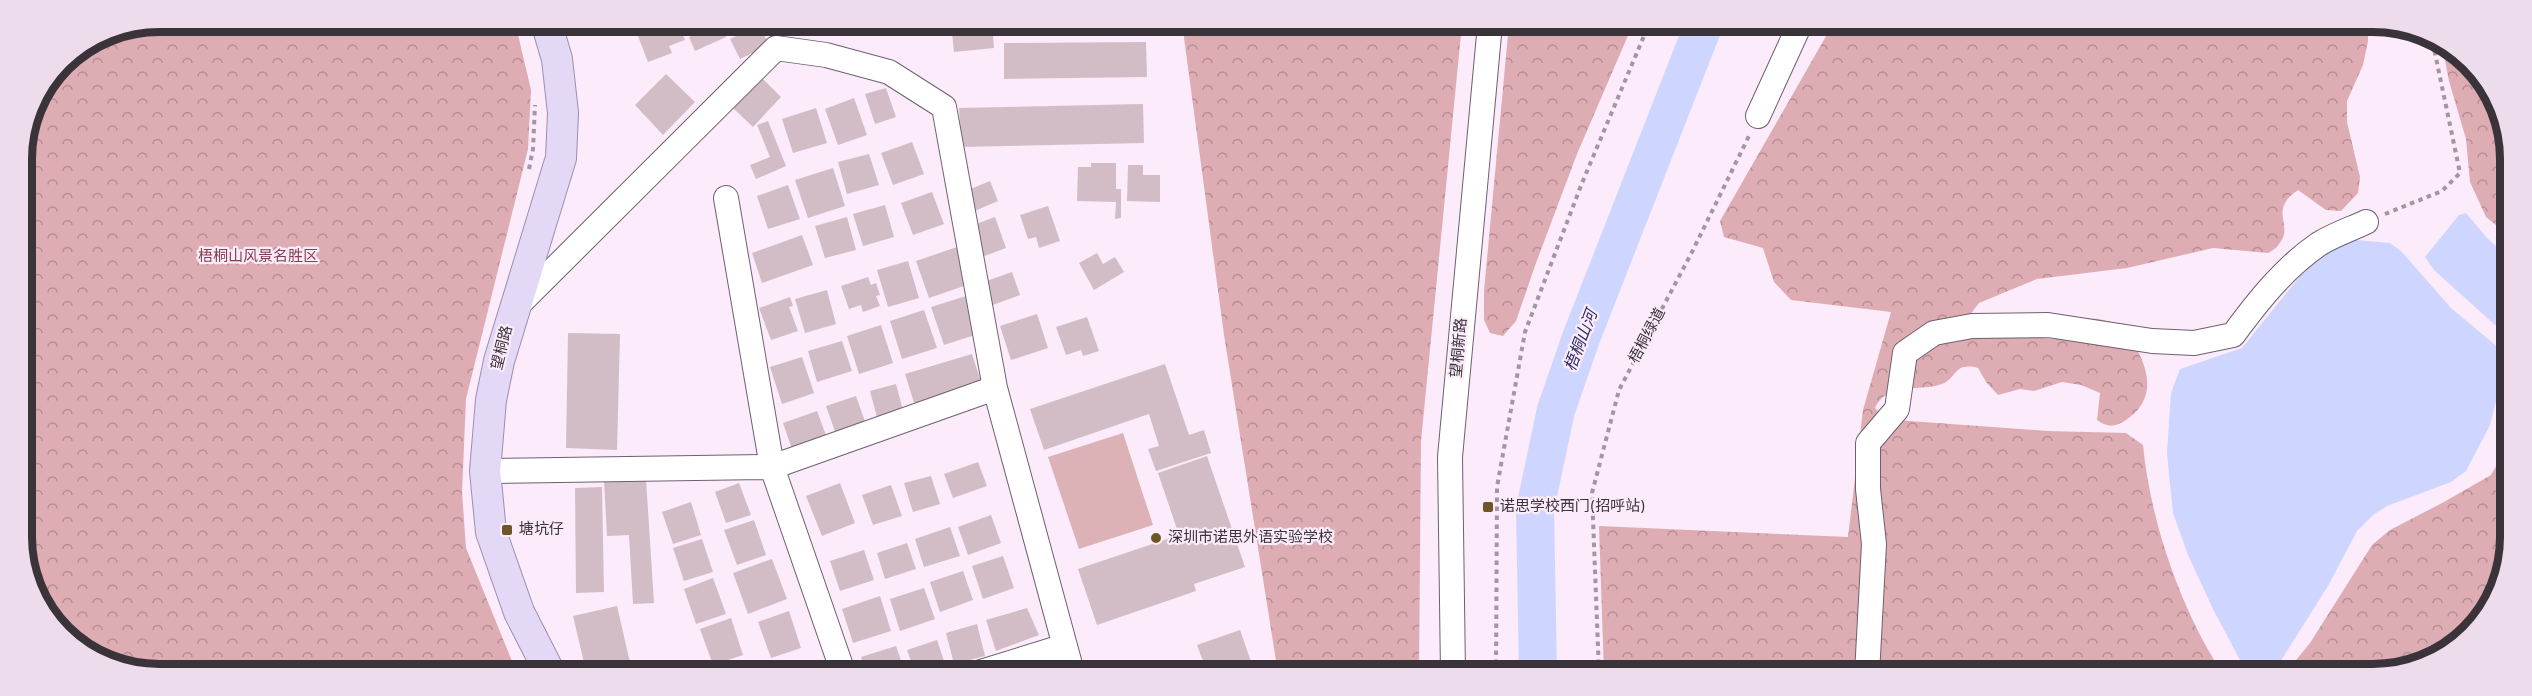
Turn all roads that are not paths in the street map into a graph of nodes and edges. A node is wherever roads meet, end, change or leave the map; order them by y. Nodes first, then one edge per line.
1 (549, 32) edge
2 (1489, 32) edge
3 (1796, 32) edge
4 (1758, 117) road end
5 (726, 198) dead end
6 (2366, 222) road end
7 (512, 310) junction
8 (995, 388) junction
9 (772, 467) junction
10 (485, 471) junction
11 (1065, 646) junction
12 (545, 664) edge
13 (840, 664) edge
14 (1007, 664) edge
15 (1070, 664) edge
16 (1453, 664) edge
17 (1868, 664) edge

1 - 7 main road, 望桐路
2 - 16 street, 望桐新路
3 - 4 street
5 - 9 street
6 - 17 street
7 - 8 street
7 - 10 main road, 望桐路
8 - 9 street
8 - 11 street
9 - 10 street
9 - 13 street
10 - 12 main road, 望桐路
11 - 14 street
11 - 15 street

